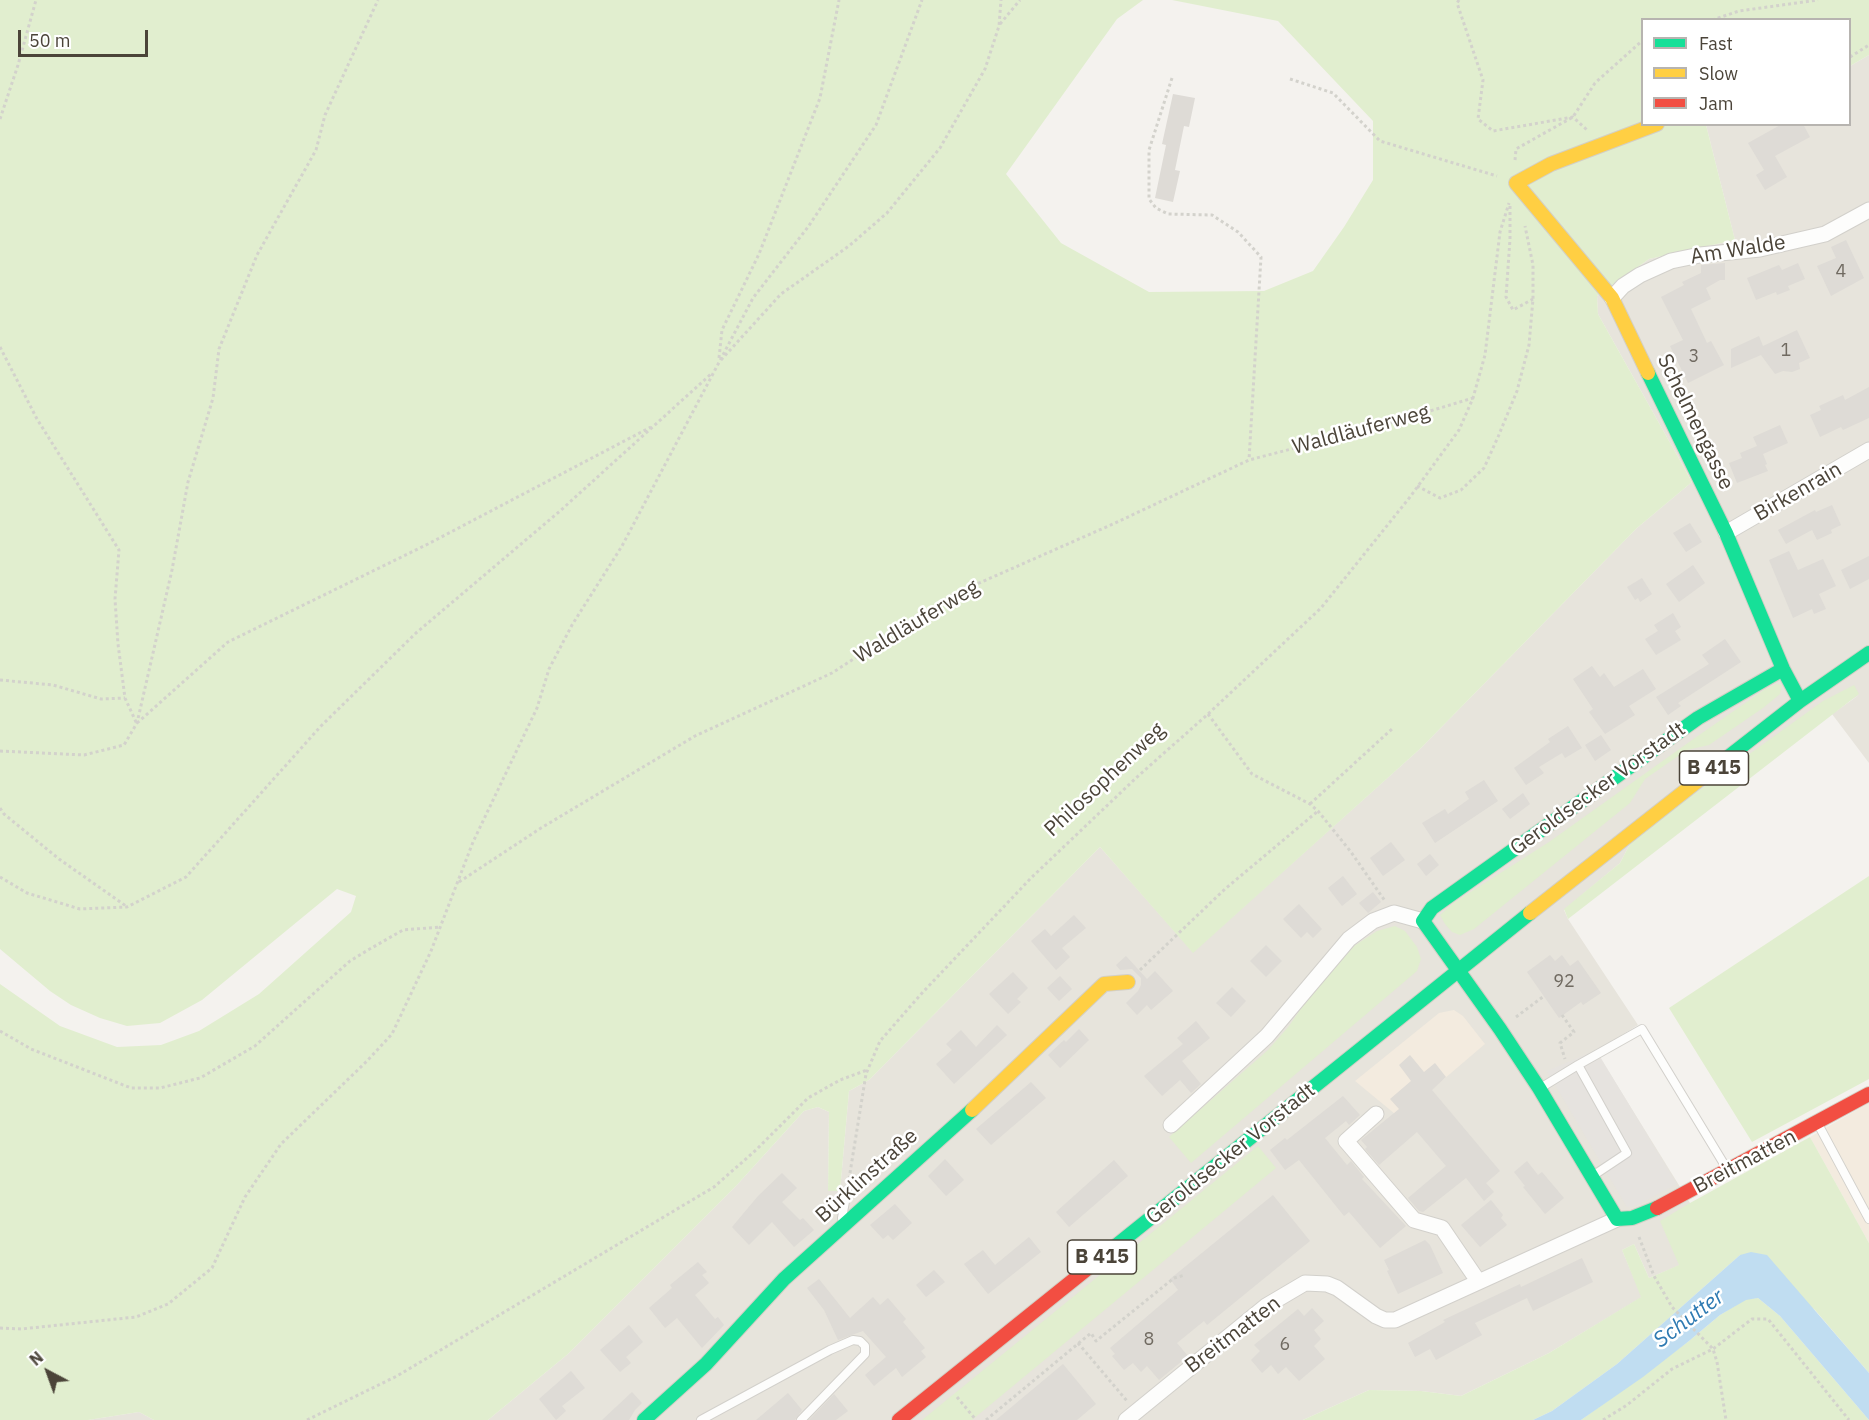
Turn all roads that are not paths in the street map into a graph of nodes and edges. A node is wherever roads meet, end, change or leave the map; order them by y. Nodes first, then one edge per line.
1 (1652, 126) edge
2 (1869, 210) edge
3 (1612, 298) junction
4 (1869, 450) edge
5 (1726, 533) junction
6 (1869, 653) edge
7 (1783, 669) junction
8 (1800, 701) junction
9 (1423, 921) junction
10 (1459, 970) junction
11 (1128, 981) road end
12 (1574, 1067) junction
13 (1539, 1089) junction
14 (1869, 1094) edge
15 (1376, 1114) dead end
16 (1817, 1123) junction
17 (1171, 1125) dead end
18 (1727, 1170) junction
19 (1593, 1176) junction
20 (847, 1190) road end
21 (1624, 1219) junction
22 (1869, 1219) edge
23 (841, 1227) junction
24 (1478, 1281) junction
25 (1131, 1416) edge
26 (644, 1420) edge
27 (701, 1420) edge
28 (801, 1420) edge
29 (899, 1420) edge

1 - 3 street, Schelmengasse
2 - 3 street, Am Walde
3 - 5 street, Schelmengasse
4 - 5 street, Birkenrain
5 - 7 street, Schelmengasse
6 - 8 street, B 415
7 - 8 street, Schelmengasse
7 - 9 street, Geroldsecker Vorstadt
8 - 10 street, B 415
9 - 10 street
9 - 17 street
10 - 13 street
10 - 29 street, Geroldsecker Vorstadt / B 415
11 - 23 street, Bürklinstraße
12 - 13 lane
12 - 18 lane
12 - 19 lane
13 - 19 street
14 - 16 street, Breitmatten
15 - 24 street
16 - 18 street, Breitmatten
16 - 22 lane
18 - 21 street, Breitmatten
19 - 21 street
20 - 23 lane
21 - 24 street, Breitmatten
23 - 26 street, Bürklinstraße
24 - 25 street, Breitmatten
27 - 28 lane

